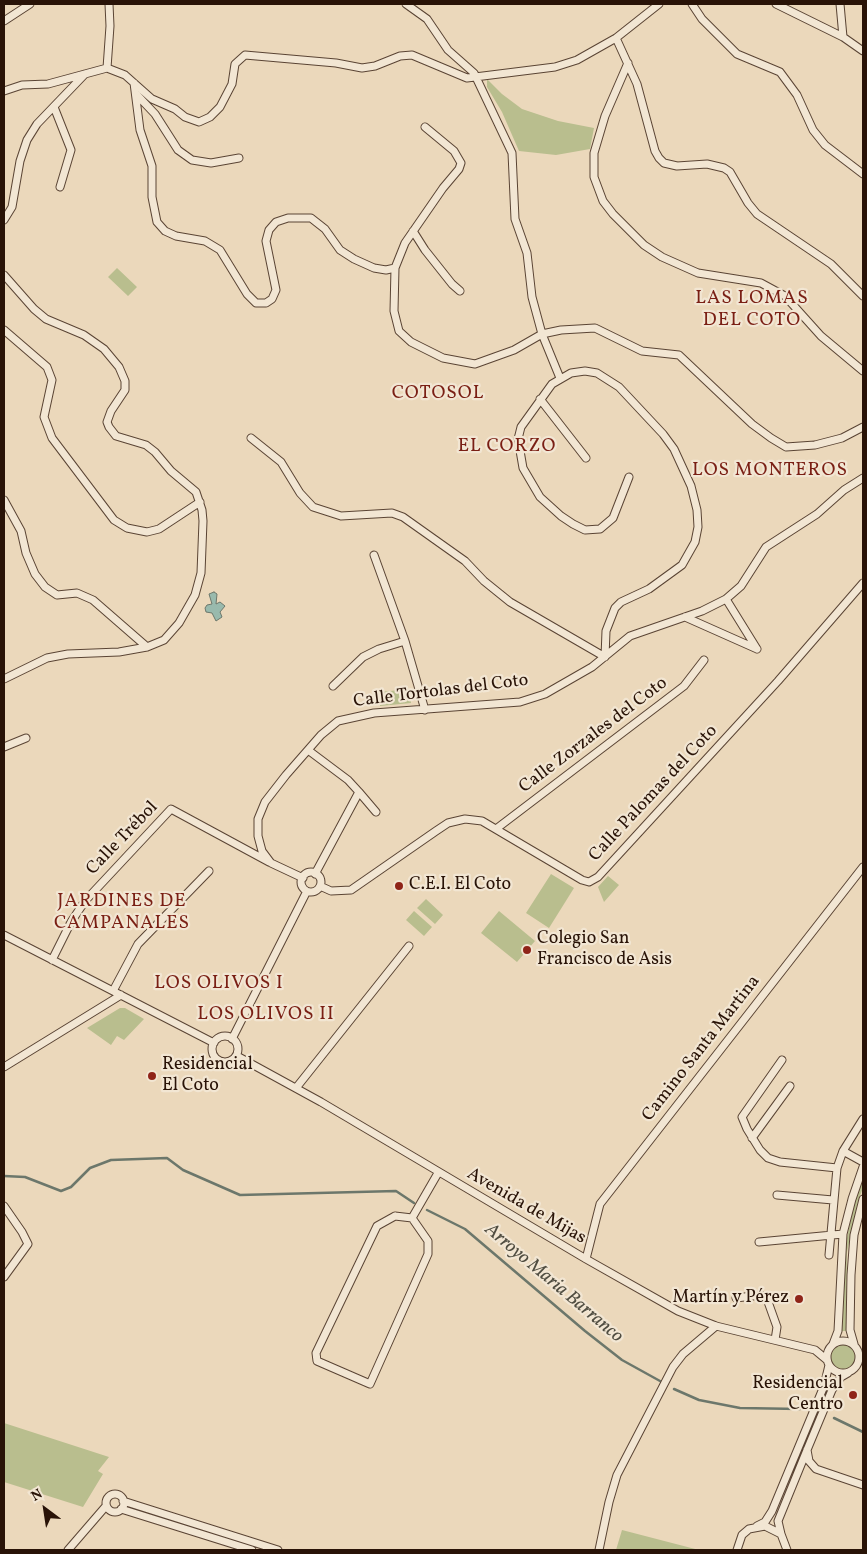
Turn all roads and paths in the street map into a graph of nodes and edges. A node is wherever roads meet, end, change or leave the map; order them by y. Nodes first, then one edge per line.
1 (30, 4) edge
2 (109, 4) edge
3 (406, 4) edge
4 (659, 4) edge
5 (692, 4) edge
6 (776, 4) edge
7 (840, 4) edge
8 (4, 21) edge
9 (844, 37) junction
10 (616, 38) junction
11 (863, 51) edge
12 (628, 63) junction
13 (107, 68) junction
14 (86, 73) junction
15 (476, 77) junction
16 (134, 83) junction
17 (4, 91) edge
18 (137, 95) junction
19 (54, 107) junction
20 (425, 127) dead end
21 (239, 158) dead end
22 (863, 174) edge
23 (60, 187) dead end
24 (4, 220) edge
25 (413, 231) junction
26 (395, 268) junction
27 (4, 275) edge
28 (460, 291) dead end
29 (863, 296) edge
30 (4, 330) edge
31 (542, 334) junction
32 (863, 371) edge
33 (560, 378) junction
34 (540, 399) junction
35 (863, 427) edge
36 (251, 438) dead end
37 (586, 458) dead end
38 (629, 477) dead end
39 (863, 478) edge
40 (4, 500) edge
41 (200, 502) junction
42 (374, 555) dead end
43 (863, 583) edge
44 (726, 599) junction
45 (685, 617) junction
46 (405, 641) junction
47 (147, 647) junction
48 (605, 657) junction
49 (704, 660) dead end
50 (4, 679) edge
51 (334, 686) dead end
52 (425, 710) junction
53 (26, 738) dead end
54 (4, 747) edge
55 (308, 750) junction
56 (359, 792) junction
57 (376, 812) dead end
58 (496, 829) junction
59 (271, 863) junction
60 (863, 867) edge
61 (209, 871) dead end
62 (315, 874) junction
63 (303, 878) junction
64 (320, 886) junction
65 (307, 891) junction
66 (4, 935) edge
67 (409, 946) dead end
68 (52, 960) junction
69 (113, 991) junction
70 (121, 995) junction
71 (232, 1039) junction
72 (214, 1043) junction
73 (237, 1056) junction
74 (782, 1060) dead end
75 (4, 1067) edge
76 (790, 1086) dead end
77 (296, 1088) junction
78 (863, 1119) edge
79 (752, 1138) junction
80 (843, 1151) junction
81 (863, 1162) edge
82 (863, 1167) edge
83 (837, 1168) junction
84 (438, 1173) junction
85 (777, 1195) dead end
86 (863, 1199) edge
87 (833, 1200) junction
88 (4, 1206) edge
89 (412, 1218) junction
90 (829, 1234) junction
91 (844, 1234) junction
92 (759, 1242) dead end
93 (829, 1255) dead end
94 (586, 1260) junction
95 (4, 1278) edge
96 (736, 1298) dead end
97 (716, 1326) junction
98 (775, 1340) junction
99 (833, 1345) junction
100 (855, 1346) junction
101 (815, 1350) junction
102 (863, 1354) edge
103 (828, 1362) junction
104 (863, 1365) edge
105 (851, 1372) junction
106 (807, 1450) junction
107 (863, 1485) edge
108 (124, 1501) junction
109 (106, 1506) junction
110 (121, 1509) junction
111 (757, 1526) junction
112 (781, 1534) junction
113 (68, 1550) edge
114 (252, 1550) edge
115 (278, 1550) edge
116 (599, 1550) edge
117 (737, 1550) edge
118 (787, 1550) edge

1 - 8 street
2 - 13 street
3 - 15 street
4 - 10 street
5 - 22 street
6 - 9 street
7 - 9 street
9 - 11 street
10 - 12 street
10 - 15 street
12 - 29 street
12 - 32 street
13 - 14 street
13 - 16 street
14 - 17 street
14 - 19 street
15 - 16 street
15 - 31 street
16 - 18 street
18 - 21 street
18 - 26 street
19 - 23 street
19 - 24 street
20 - 25 street
25 - 26 street
25 - 28 street
26 - 31 street
27 - 41 street
30 - 41 street
31 - 33 street
31 - 35 street
33 - 34 street
33 - 48 street
34 - 37 street
34 - 38 street
36 - 48 street
39 - 44 street, Calle Tortolas del Coto
40 - 47 street
41 - 47 street
42 - 46 street
43 - 58 street, Calle Palomas del Coto
44 - 45 street, Calle Tortolas del Coto
44 - 45 street
45 - 48 street, Calle Tortolas del Coto
46 - 51 street
46 - 52 street
47 - 50 street
48 - 52 street, Calle Tortolas del Coto
49 - 58 street, Calle Zorzales del Coto
52 - 55 street, Calle Tortolas del Coto
53 - 54 street
55 - 56 street
55 - 59 street, Calle Tortolas del Coto
56 - 57 street
56 - 62 street
58 - 64 street, Calle Palomas del Coto
59 - 63 street
59 - 68 street, Calle Trébol
60 - 94 street, Camino Santa Martina
61 - 69 street
62 - 63 street
62 - 64 street
63 - 65 street
64 - 65 street
65 - 71 street
66 - 68 street
67 - 77 street
68 - 69 street
69 - 70 street
70 - 72 street
70 - 75 street
71 - 72 street
71 - 73 street
72 - 73 street
73 - 77 street, Avenida de Mijas
74 - 79 street
76 - 79 street
77 - 84 street, Avenida de Mijas
78 - 80 street
79 - 83 street
80 - 81 street
80 - 83 street
82 - 91 street
83 - 87 street
84 - 89 street
84 - 94 street, Avenida de Mijas
85 - 87 street
86 - 100 street
87 - 90 street
88 - 95 street
89 - 89 street
90 - 91 street
90 - 92 street
90 - 93 street
91 - 99 street
94 - 97 street, Avenida de Mijas
96 - 98 street
97 - 98 street, Avenida de Mijas
97 - 116 street
98 - 101 street, Avenida de Mijas
99 - 100 street
99 - 101 street
99 - 103 street
100 - 102 street
100 - 105 street
101 - 103 street, Avenida de Mijas
103 - 105 street
103 - 111 street
104 - 105 street
105 - 106 street
106 - 107 street
106 - 112 street
108 - 109 street
108 - 110 street
108 - 115 street
109 - 110 street
109 - 113 street
110 - 114 street
111 - 112 street
111 - 117 street
112 - 118 street

